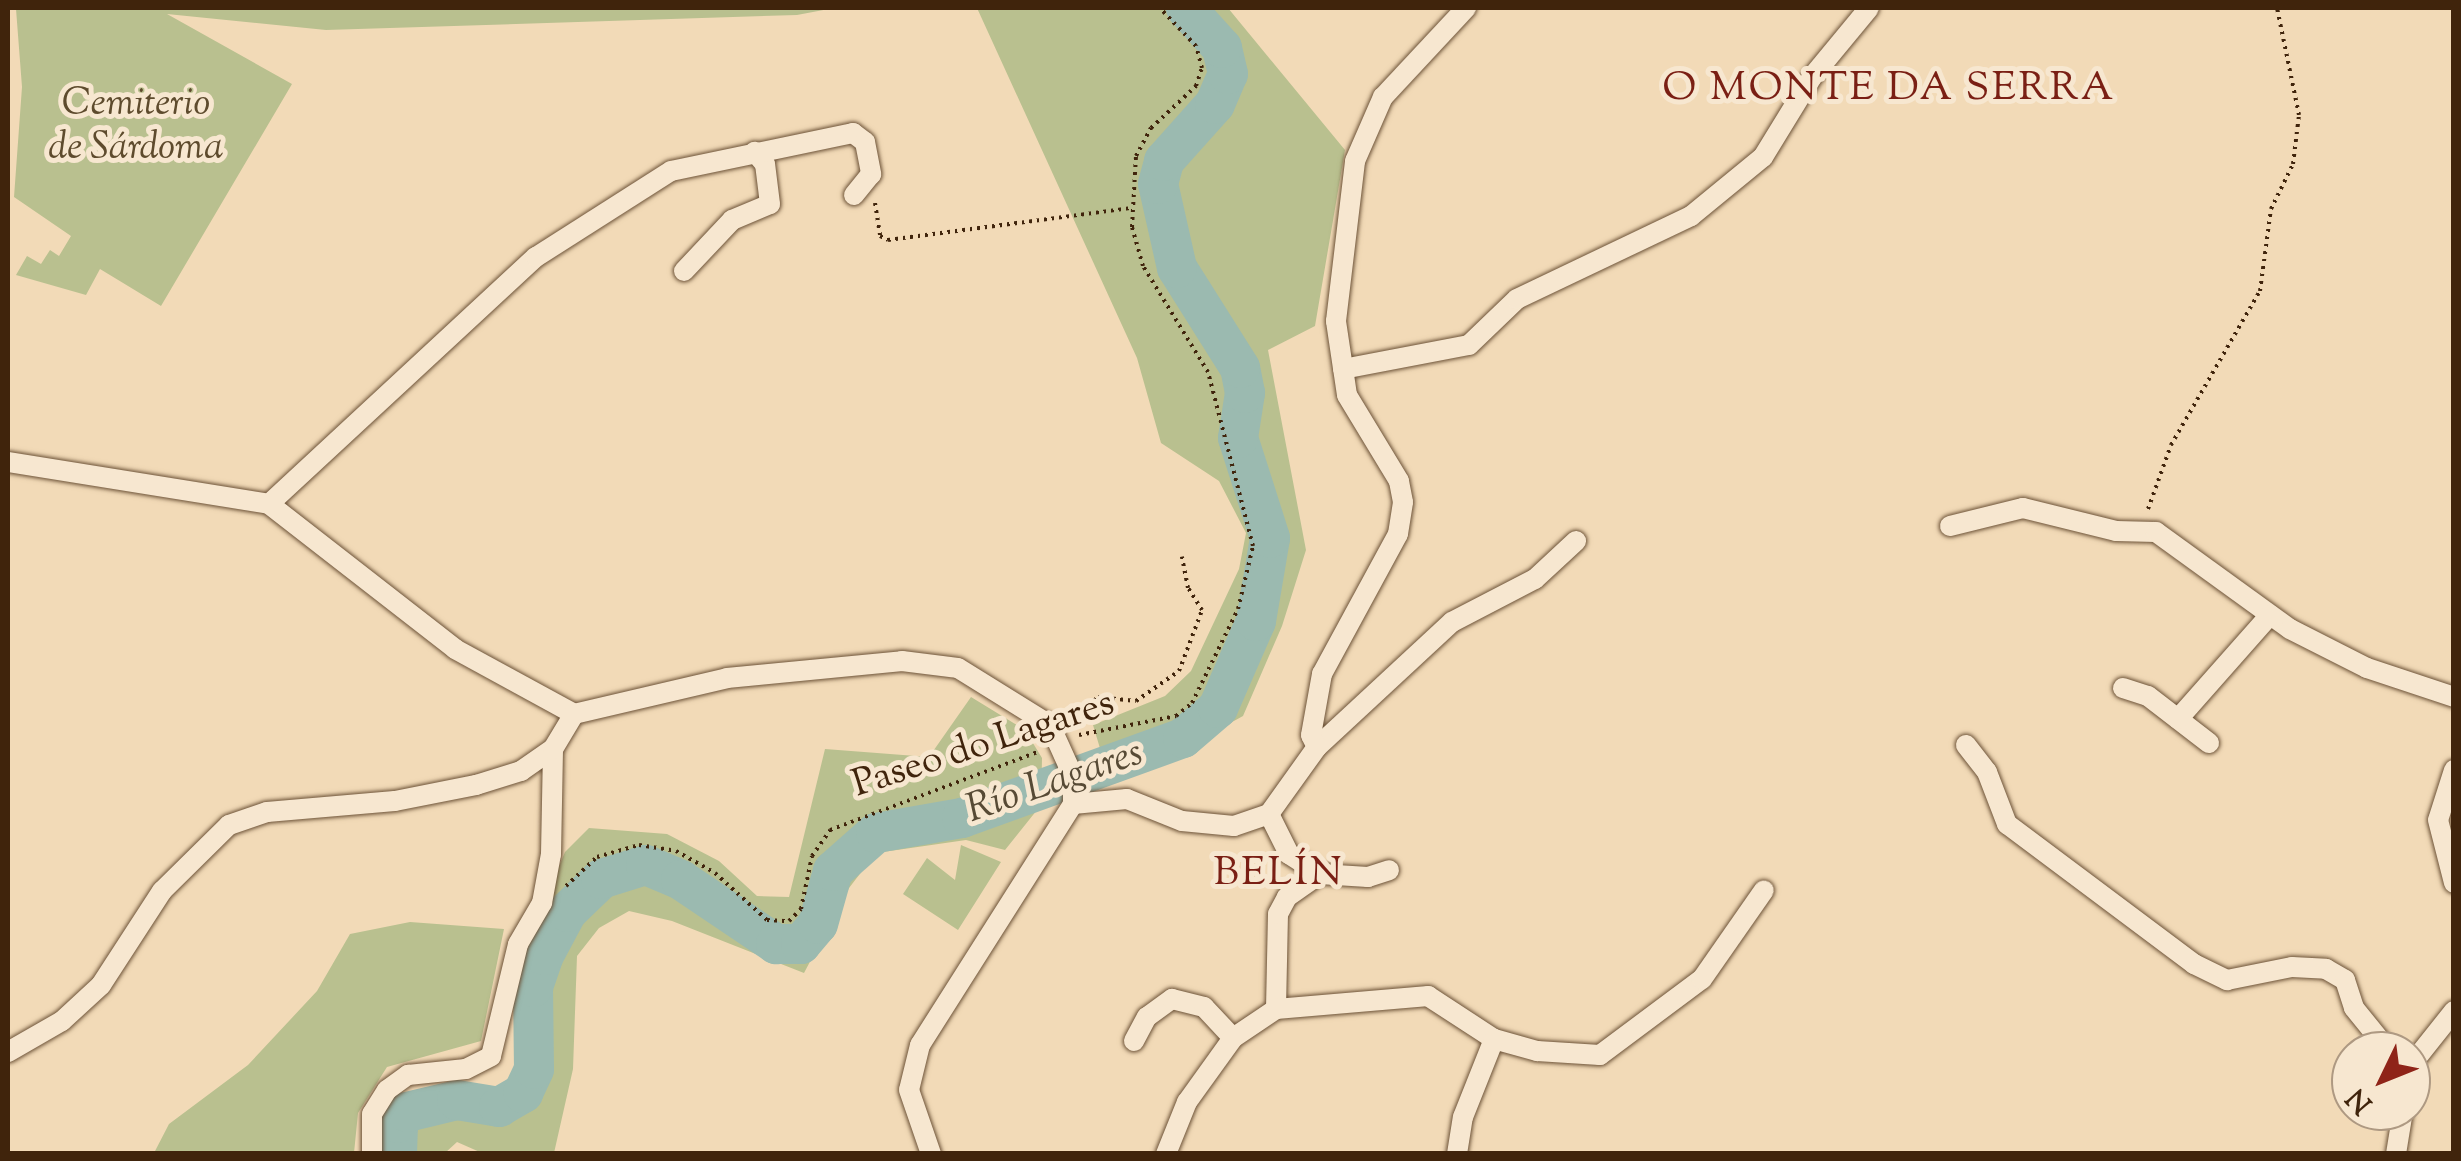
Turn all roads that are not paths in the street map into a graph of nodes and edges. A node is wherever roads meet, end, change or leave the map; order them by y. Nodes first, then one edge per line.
1 (1466, 8) edge
2 (1869, 8) edge
3 (755, 152) junction
4 (854, 195) dead end
5 (684, 270) dead end
6 (1344, 369) junction
7 (8, 462) edge
8 (269, 504) junction
9 (1950, 526) dead end
10 (1576, 540) dead end
11 (2270, 615) junction
12 (2123, 688) dead end
13 (2454, 697) edge
14 (574, 714) junction
15 (2178, 719) junction
16 (2209, 743) dead end
17 (1966, 744) dead end
18 (1317, 746) junction
19 (553, 750) junction
20 (2454, 770) edge
21 (1073, 798) junction
22 (1268, 814) junction
23 (1389, 870) dead end
24 (1320, 874) junction
25 (2454, 883) edge
26 (1764, 890) dead end
27 (1276, 1009) junction
28 (2454, 1011) edge
29 (2372, 1031) edge
30 (1233, 1038) junction
31 (1494, 1040) junction
32 (2431, 1040) edge
33 (1134, 1041) dead end
34 (8, 1052) edge
35 (372, 1154) edge
36 (931, 1154) edge
37 (1166, 1154) edge
38 (1457, 1154) edge

1 - 6 street
2 - 6 street
3 - 4 street
3 - 5 street
3 - 8 street
6 - 18 street
7 - 8 street
8 - 14 street
9 - 11 street
10 - 18 street
11 - 13 street
11 - 15 street
12 - 15 street
14 - 19 street
14 - 21 street
15 - 16 street
17 - 29 street
18 - 22 street
19 - 34 street
19 - 35 street
20 - 25 street
21 - 22 street
21 - 36 street
22 - 24 street
23 - 24 street
24 - 27 street
26 - 31 street
27 - 30 street
27 - 31 street
28 - 32 street
30 - 33 street
30 - 37 street
31 - 38 street

